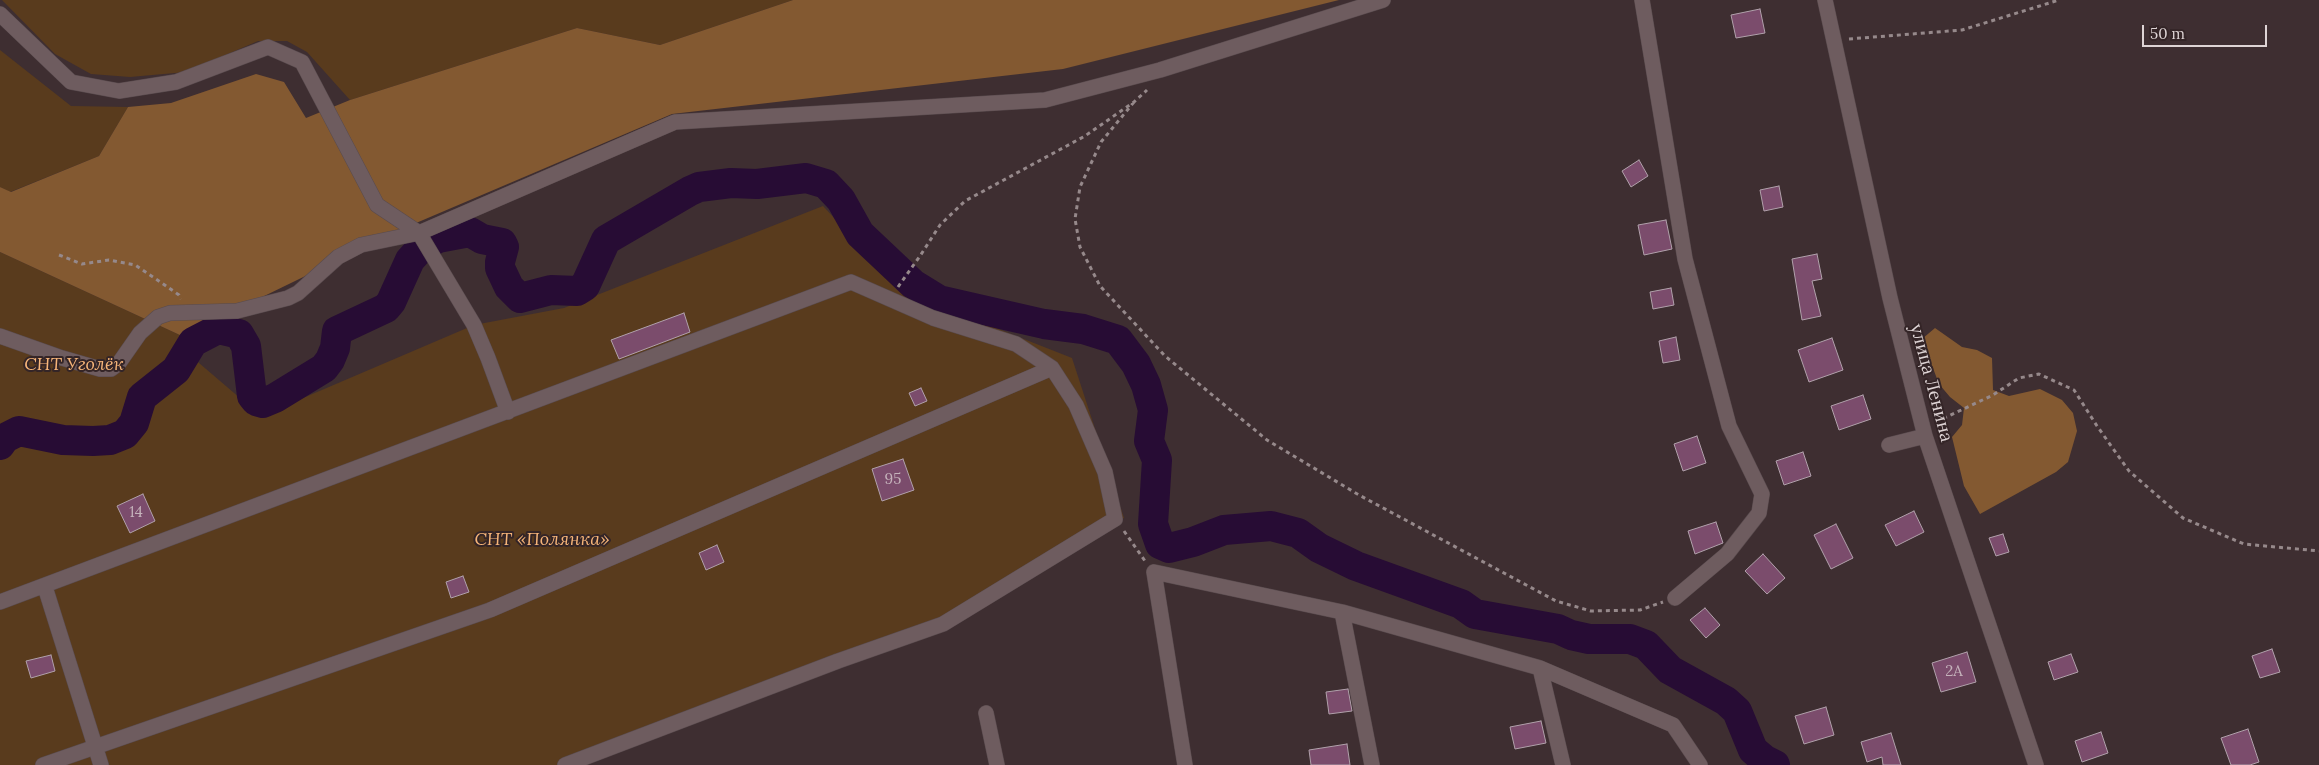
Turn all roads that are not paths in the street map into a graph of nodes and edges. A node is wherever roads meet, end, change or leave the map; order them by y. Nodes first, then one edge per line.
1 (1383, 0) edge
2 (1642, 0) edge
3 (1825, 0) edge
4 (0, 14) edge
5 (419, 233) junction
6 (0, 336) edge
7 (1052, 368) junction
8 (508, 412) junction
9 (1924, 434) junction
10 (1889, 445) dead end
11 (44, 587) junction
12 (1675, 598) road end
13 (0, 602) edge
14 (1342, 612) junction
15 (1540, 668) junction
16 (986, 713) dead end
17 (95, 747) junction
18 (43, 765) edge
19 (101, 765) edge
20 (565, 765) edge
21 (997, 765) edge
22 (1185, 765) edge
23 (1372, 765) edge
24 (1563, 765) edge
25 (1700, 765) edge
26 (2036, 765) edge

1 - 5 street
2 - 12 street
3 - 9 street, улица Ленина
4 - 5 street
5 - 6 street
5 - 8 street
7 - 8 street
7 - 17 street
7 - 20 street
8 - 11 street
9 - 10 street
9 - 26 street, улица Ленина
11 - 13 street
11 - 17 street
14 - 15 street
14 - 22 street
14 - 23 street
15 - 24 street
15 - 25 street
16 - 21 street
17 - 18 street
17 - 19 street

